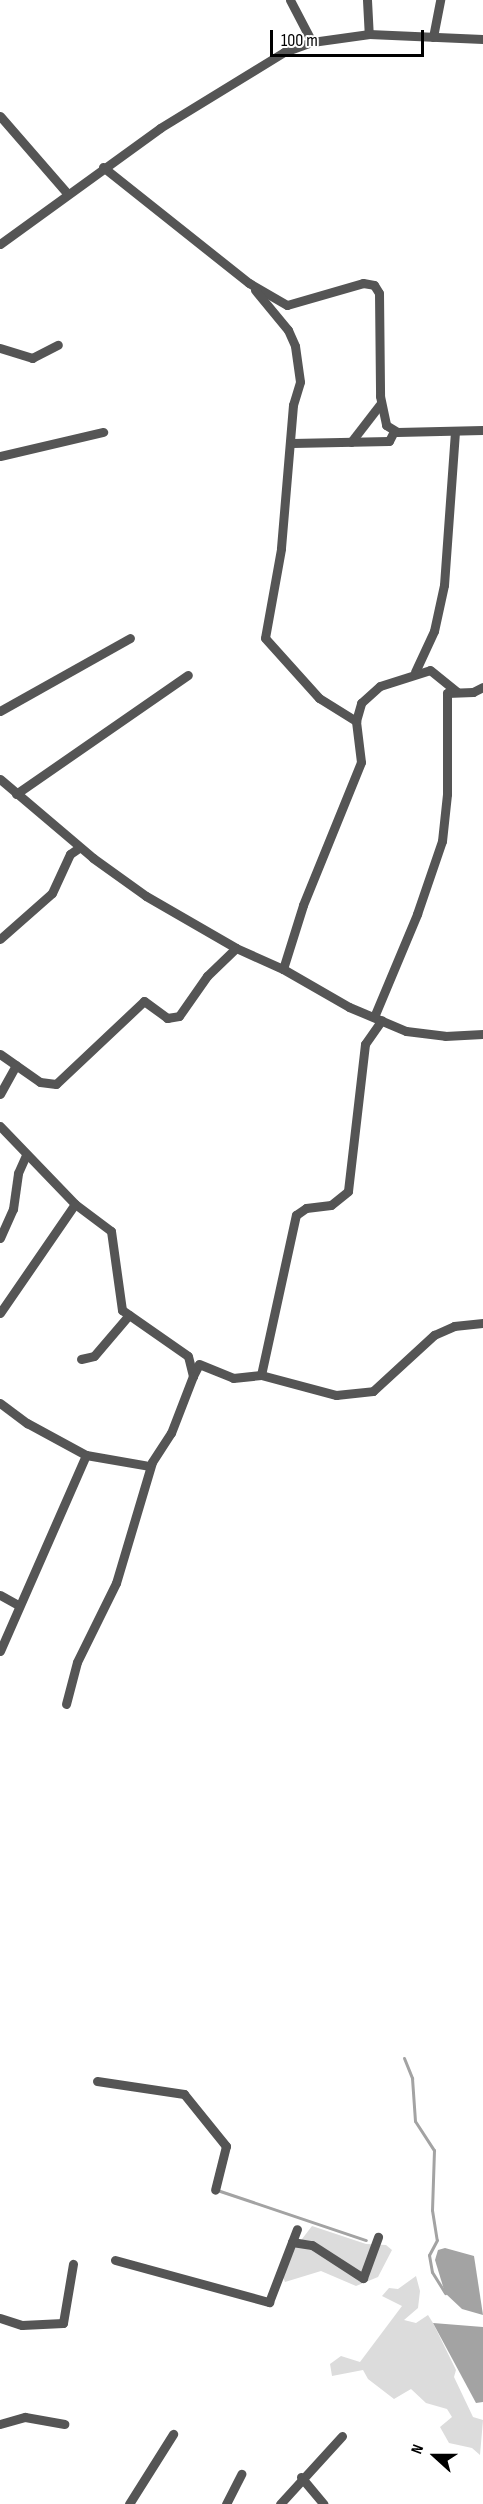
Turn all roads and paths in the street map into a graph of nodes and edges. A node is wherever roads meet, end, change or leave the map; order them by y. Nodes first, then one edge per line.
1 (290, 0) edge
2 (367, 0) edge
3 (440, 0) edge
4 (369, 34) junction
5 (433, 37) junction
6 (483, 39) edge
7 (312, 42) junction
8 (0, 116) edge
9 (103, 167) junction
10 (67, 193) junction
11 (0, 244) edge
12 (249, 283) junction
13 (58, 345) dead end
14 (0, 348) edge
15 (381, 403) junction
16 (483, 430) edge
17 (394, 431) junction
18 (455, 431) junction
19 (103, 432) dead end
20 (351, 442) junction
21 (292, 443) junction
22 (0, 456) edge
23 (130, 638) dead end
24 (415, 672) junction
25 (188, 675) dead end
26 (483, 687) edge
27 (457, 692) junction
28 (0, 711) edge
29 (356, 721) junction
30 (0, 779) edge
31 (16, 794) junction
32 (79, 848) junction
33 (0, 939) edge
34 (236, 948) junction
35 (283, 969) junction
36 (378, 1018) junction
37 (483, 1034) edge
38 (0, 1054) edge
39 (16, 1065) junction
40 (0, 1094) edge
41 (0, 1126) edge
42 (26, 1155) junction
43 (75, 1204) junction
44 (0, 1238) edge
45 (0, 1313) edge
46 (129, 1315) junction
47 (483, 1323) edge
48 (81, 1359) dead end
49 (261, 1375) junction
50 (193, 1376) junction
51 (0, 1403) edge
52 (86, 1455) junction
53 (150, 1466) junction
54 (0, 1595) edge
55 (18, 1605) junction
56 (0, 1651) edge
57 (66, 1704) dead end
58 (97, 2081) dead end
59 (215, 2190) dead end
60 (297, 2229) dead end
61 (378, 2237) dead end
62 (292, 2242) junction
63 (116, 2260) dead end
64 (73, 2264) dead end
65 (0, 2318) edge
66 (0, 2424) edge
67 (64, 2424) dead end
68 (173, 2434) dead end
69 (342, 2436) dead end
70 (241, 2474) dead end
71 (301, 2477) junction
72 (129, 2504) edge
73 (226, 2504) edge
74 (280, 2504) edge
75 (324, 2504) edge

1 - 7 street
2 - 4 street
3 - 5 street
4 - 5 street
4 - 7 street
5 - 6 street
7 - 9 street
8 - 10 street
9 - 10 street
9 - 12 street
10 - 11 street
12 - 15 street
12 - 21 street
13 - 14 street
15 - 17 street
15 - 20 street
16 - 18 street
17 - 18 street
17 - 20 street
18 - 24 street
19 - 22 street
20 - 21 street
21 - 29 street
23 - 28 street
24 - 27 street
24 - 29 street
25 - 31 street
26 - 27 street
27 - 36 street
29 - 35 street
30 - 31 street
31 - 32 street
32 - 33 street
32 - 34 street
34 - 35 street
34 - 39 street
35 - 36 street
36 - 37 street
36 - 49 street
38 - 39 street
39 - 40 street
41 - 42 street
42 - 43 street
42 - 44 street
43 - 45 street
43 - 46 street
46 - 48 street
46 - 50 street
47 - 49 street
49 - 50 street
50 - 53 street
51 - 52 street
52 - 53 street
52 - 55 street
53 - 57 street
54 - 55 street
55 - 56 street
58 - 59 street
60 - 62 street
61 - 62 street
62 - 63 street
64 - 65 street
66 - 67 street
68 - 72 street
69 - 71 street
70 - 73 street
71 - 74 street
71 - 75 street

